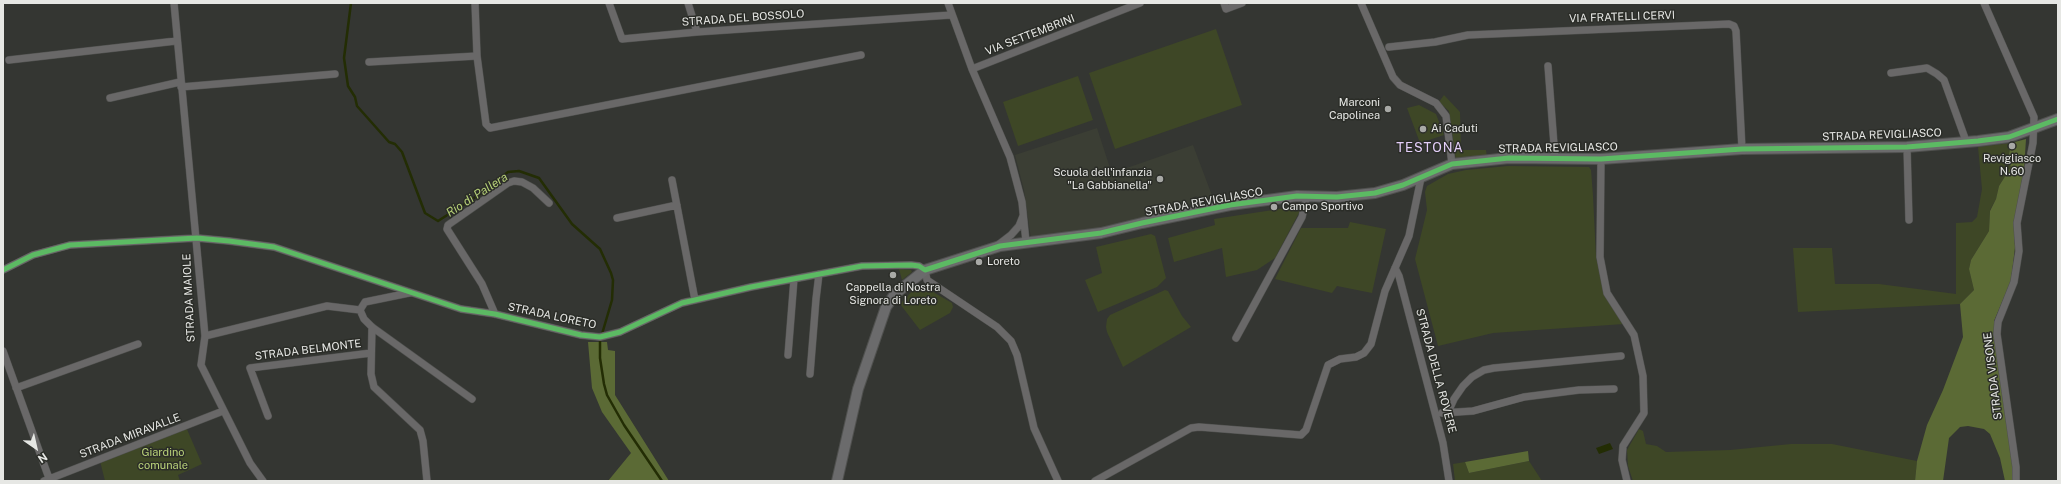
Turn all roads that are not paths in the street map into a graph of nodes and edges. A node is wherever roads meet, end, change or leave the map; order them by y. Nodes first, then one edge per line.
1 (174, 3) edge
2 (475, 3) edge
3 (610, 3) edge
4 (688, 3) edge
5 (948, 3) edge
6 (1140, 3) edge
7 (1224, 3) edge
8 (1242, 3) edge
9 (1361, 3) edge
10 (1984, 3) edge
11 (951, 15) junction
12 (697, 32) junction
13 (176, 41) junction
14 (1389, 47) dead end
15 (861, 55) dead end
16 (477, 56) junction
17 (9, 60) dead end
18 (369, 62) dead end
19 (1548, 66) dead end
20 (972, 69) junction
21 (1891, 73) dead end
22 (335, 74) dead end
23 (180, 84) junction
24 (110, 98) dead end
25 (2057, 121) edge
26 (2033, 129) junction
27 (1966, 141) junction
28 (1907, 147) junction
29 (1742, 149) junction
30 (1555, 158) junction
31 (1600, 159) junction
32 (1452, 164) junction
33 (1421, 178) junction
34 (672, 180) dead end
35 (1307, 196) junction
36 (549, 203) dead end
37 (677, 204) junction
38 (1023, 215) junction
39 (617, 218) dead end
40 (1910, 220) dead end
41 (197, 238) junction
42 (1026, 242) junction
43 (993, 249) junction
44 (1395, 268) junction
45 (3, 270) edge
46 (925, 270) junction
47 (819, 274) junction
48 (794, 279) junction
49 (412, 293) junction
50 (695, 300) junction
51 (360, 310) junction
52 (495, 314) junction
53 (372, 327) junction
54 (205, 336) junction
55 (1236, 338) dead end
56 (138, 344) dead end
57 (3, 351) edge
58 (371, 353) junction
59 (788, 355) dead end
60 (1621, 356) dead end
61 (810, 374) dead end
62 (16, 388) junction
63 (1614, 389) dead end
64 (472, 399) dead end
65 (223, 411) junction
66 (268, 416) dead end
67 (48, 480) edge
68 (263, 481) edge
69 (427, 481) edge
70 (837, 481) edge
71 (1058, 481) edge
72 (1095, 481) edge
73 (1449, 481) edge
74 (1627, 481) edge
75 (2016, 481) edge

1 - 13 street, STRADA MAIOLE
2 - 16 street
3 - 12 street, STRADA DEL BOSSOLO
4 - 12 street
5 - 11 street
6 - 20 street, VIA SETTEMBRINI
7 - 8 street
9 - 32 street
10 - 26 street, STRADA VISONE
11 - 12 street, STRADA DEL BOSSOLO
11 - 20 street
13 - 17 street
13 - 23 street, STRADA MAIOLE
14 - 29 street, VIA FRATELLI CERVI
15 - 16 street
16 - 18 street
19 - 30 street
20 - 38 street
21 - 27 street
22 - 23 street
23 - 24 street
23 - 41 street, STRADA MAIOLE
25 - 26 street, STRADA REVIGLIASCO
26 - 27 street, STRADA REVIGLIASCO
26 - 75 street, STRADA VISONE
27 - 28 street, STRADA REVIGLIASCO
28 - 29 street, STRADA REVIGLIASCO
28 - 40 street, STRADA REVIGLIASCO
29 - 31 street, STRADA REVIGLIASCO
30 - 31 street, STRADA REVIGLIASCO
30 - 32 street, STRADA REVIGLIASCO
31 - 74 street
32 - 33 street, STRADA REVIGLIASCO
33 - 35 street, STRADA REVIGLIASCO
33 - 44 street
34 - 37 street
35 - 42 street, STRADA REVIGLIASCO
35 - 55 street
36 - 52 street
37 - 39 street
37 - 50 street
38 - 42 street
38 - 43 street
41 - 45 street, STRADA LORETO
41 - 49 street, STRADA LORETO
41 - 54 street, STRADA MAIOLE
42 - 43 street, STRADA REVIGLIASCO
43 - 46 street, STRADA REVIGLIASCO
44 - 72 street
44 - 73 street, STRADA DELLA ROVERE
46 - 47 street, STRADA LORETO
46 - 70 street, STRADA REVIGLIASCO
46 - 71 street
47 - 48 street, STRADA LORETO
47 - 61 street
48 - 50 street, STRADA LORETO
48 - 59 street
49 - 51 street
49 - 52 street, STRADA LORETO
50 - 52 street, STRADA LORETO
51 - 53 street
51 - 54 street
53 - 58 street
53 - 64 street
54 - 65 street, STRADA MAIOLE
56 - 62 street
57 - 62 street
58 - 66 street, STRADA BELMONTE
58 - 69 street
60 - 63 street
62 - 67 street
65 - 67 street, STRADA MIRAVALLE
65 - 68 street, STRADA MAIOLE

